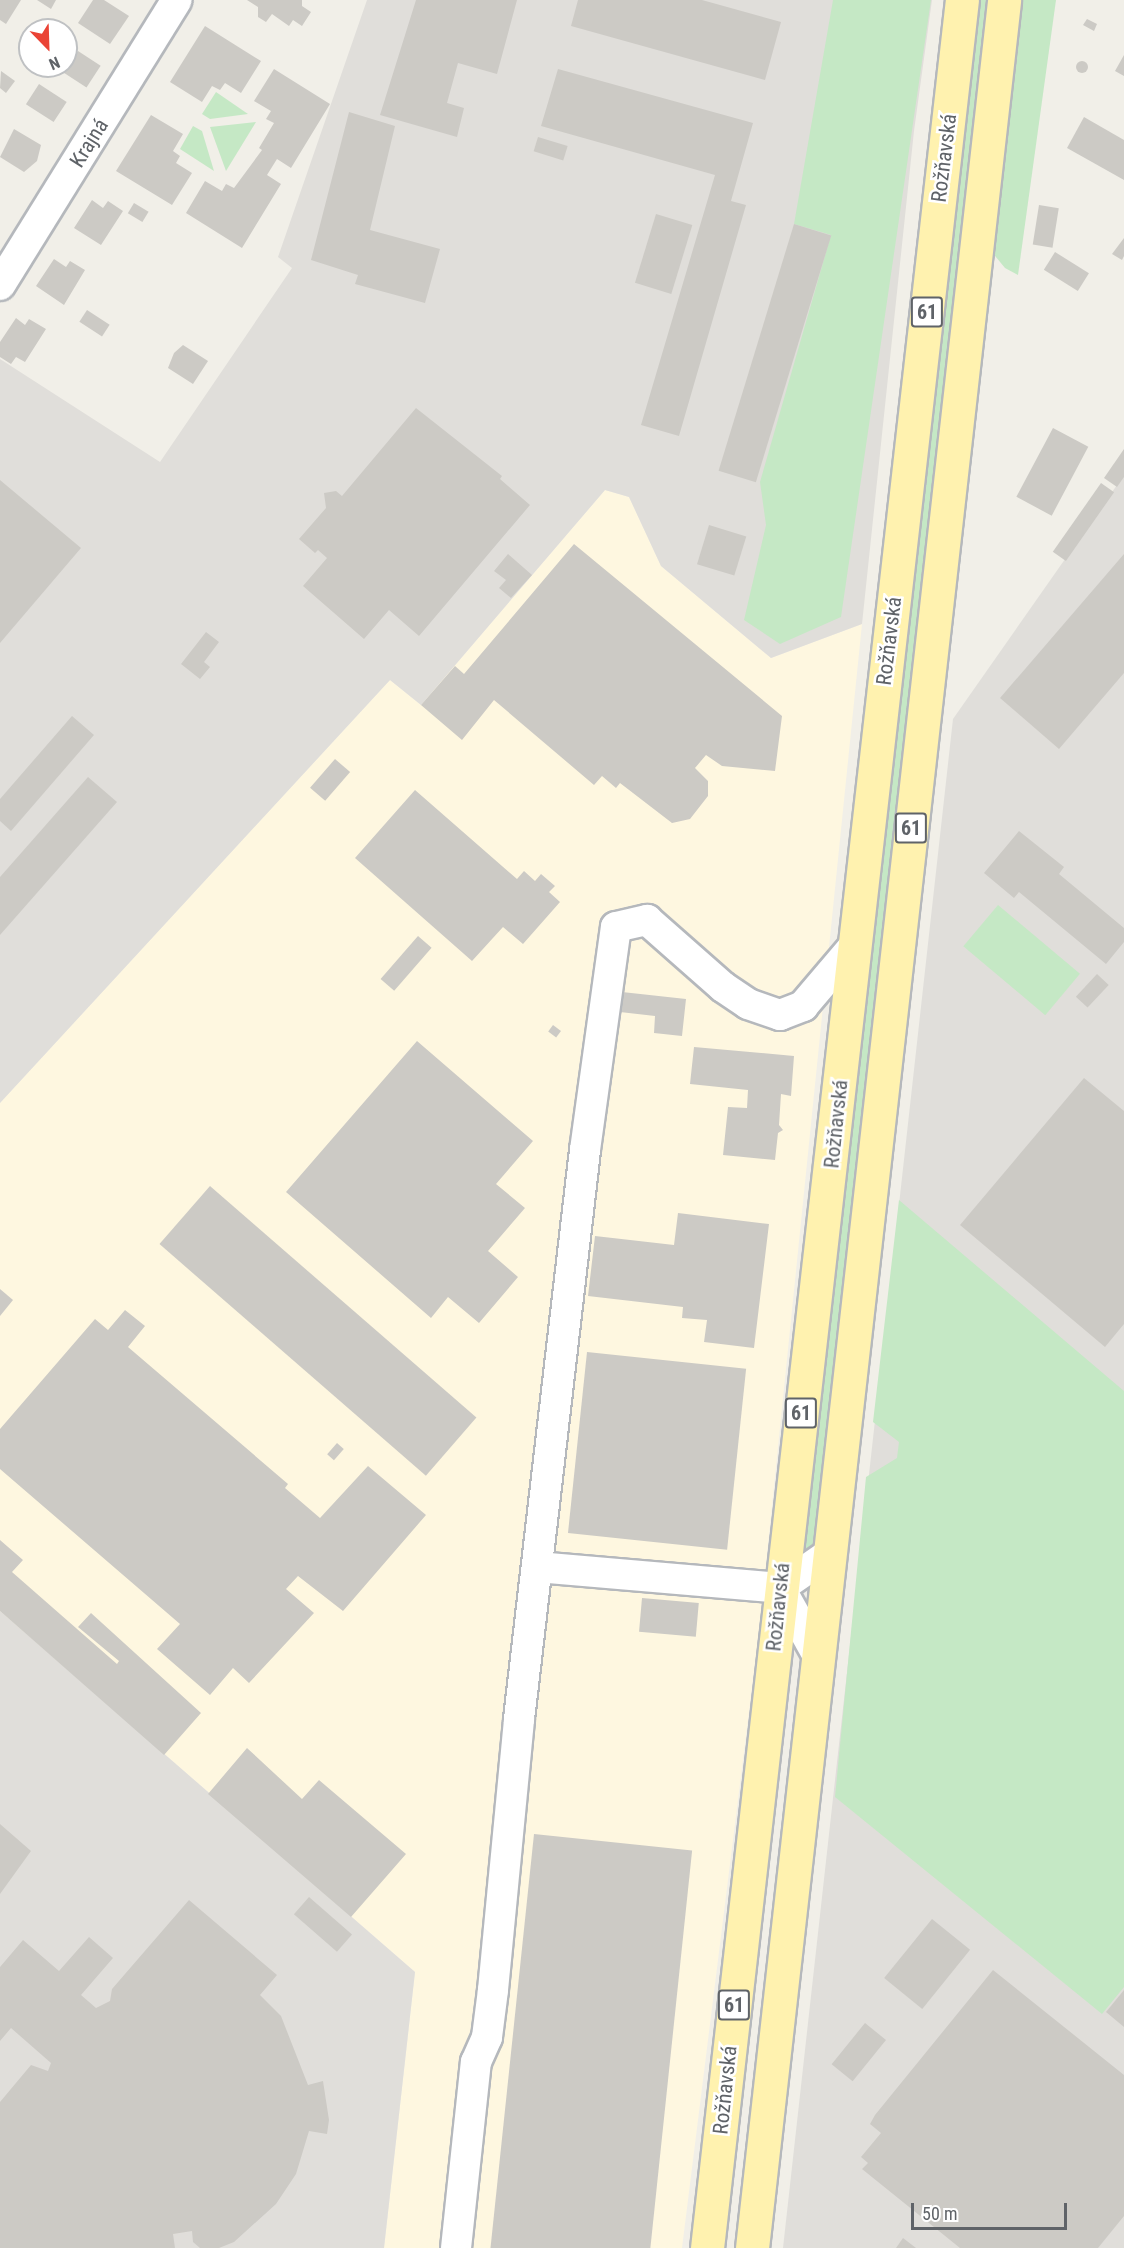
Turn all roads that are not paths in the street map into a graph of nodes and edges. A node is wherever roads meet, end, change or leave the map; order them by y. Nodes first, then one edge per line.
1 (177, 0) edge
2 (962, 0) edge
3 (1004, 0) edge
4 (0, 285) edge
5 (854, 946) junction
6 (829, 1554) junction
7 (537, 1567) junction
8 (780, 1588) junction
9 (818, 1656) junction
10 (456, 2248) edge
11 (707, 2248) edge
12 (752, 2248) edge

1 - 4 street, Krajná
2 - 5 main road, Rožňavská / 61
3 - 6 main road, Rožňavská / 61
5 - 7 street
5 - 8 main road, Rožňavská / 61
6 - 8 street
6 - 9 main road, Rožňavská / 61
7 - 8 street
7 - 10 street
8 - 9 street
8 - 11 main road, Rožňavská / 61
9 - 12 main road, Rožňavská / 61

